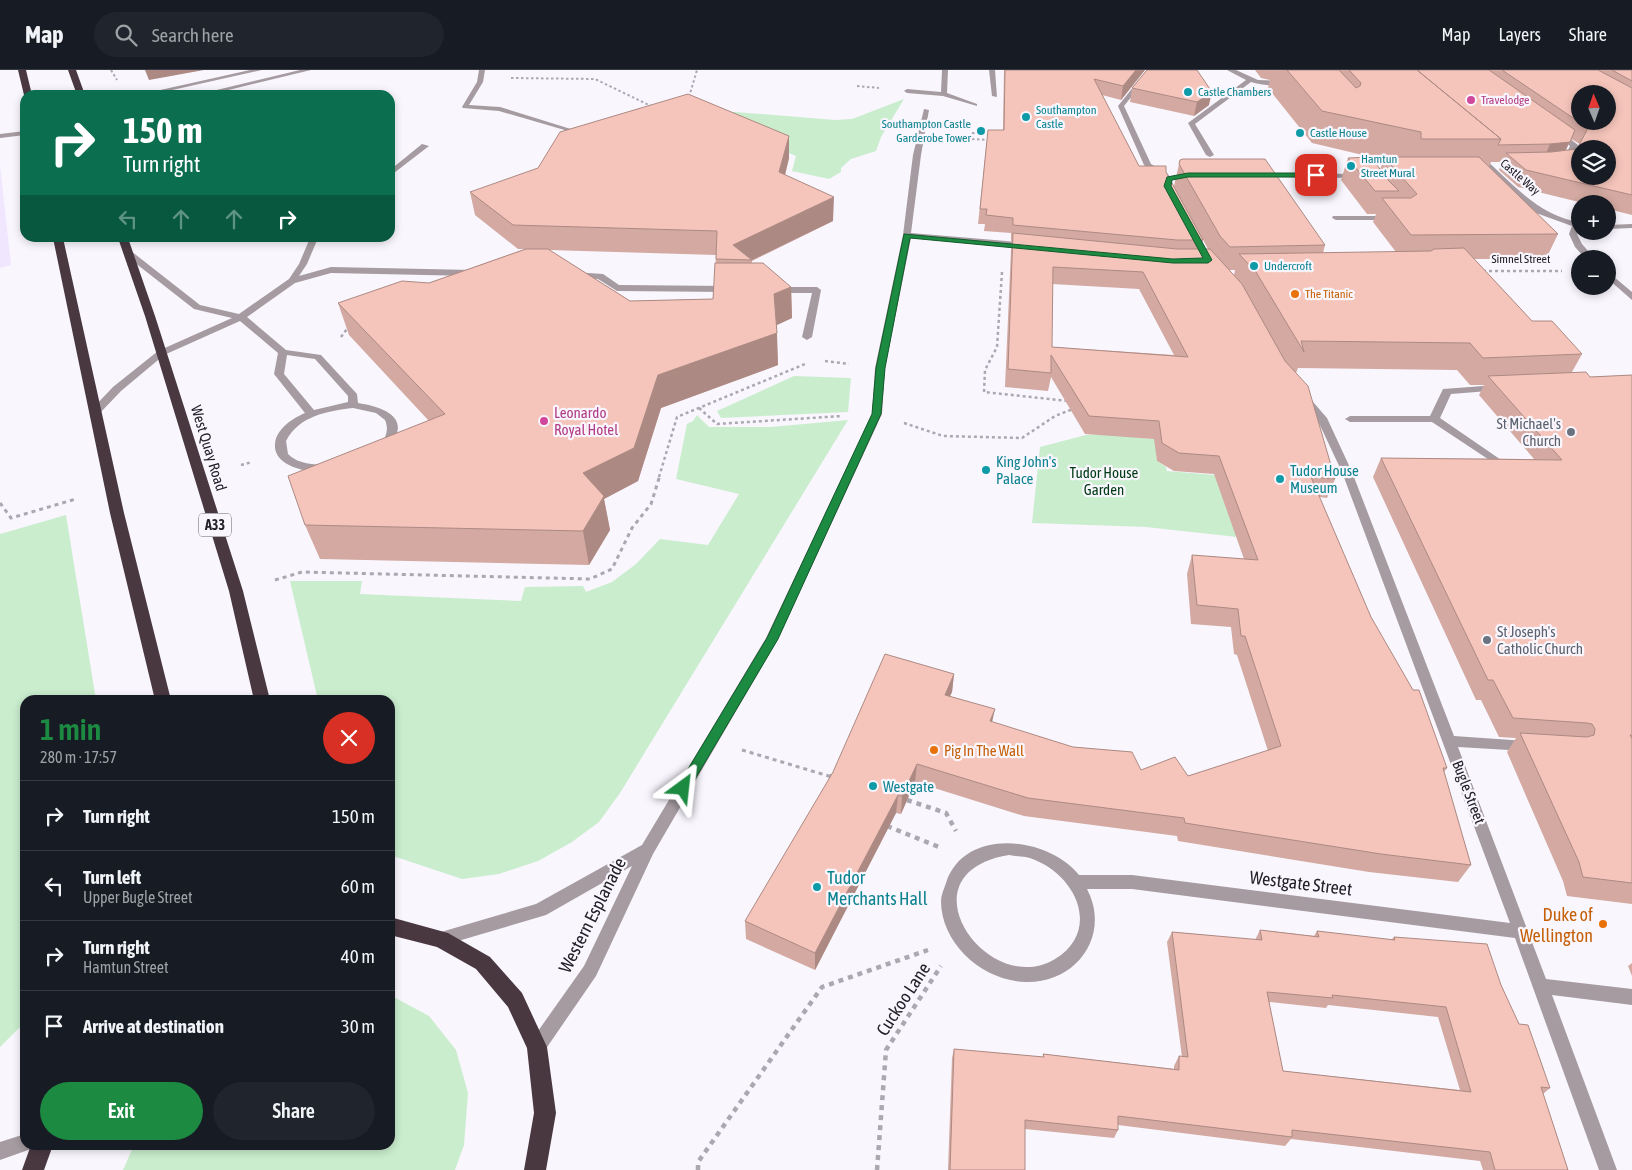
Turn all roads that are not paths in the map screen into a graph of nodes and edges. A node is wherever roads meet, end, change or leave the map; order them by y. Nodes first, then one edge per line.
1 (22, 70) edge
2 (72, 70) edge
3 (258, 70) edge
4 (308, 70) edge
5 (480, 70) edge
6 (945, 70) edge
7 (992, 70) edge
8 (1150, 70) edge
9 (1230, 70) edge
10 (1250, 80) junction
11 (1290, 83) dead end
12 (27, 90) edge
13 (79, 90) edge
14 (164, 90) edge
15 (221, 90) edge
16 (907, 91) dead end
17 (944, 94) junction
18 (995, 96) dead end
19 (935, 99) dead end
20 (975, 105) dead end
21 (926, 110) dead end
22 (1551, 129) edge
23 (570, 130) edge
24 (20, 134) edge
25 (0, 136) edge
26 (426, 146) dead end
27 (1474, 153) edge
28 (1210, 155) dead end
29 (1558, 163) edge
30 (1488, 166) junction
31 (1497, 166) edge
32 (395, 170) edge
33 (1247, 175) edge
34 (1368, 176) edge
35 (1491, 176) edge
36 (1500, 176) junction
37 (1168, 182) edge
38 (1336, 218) dead end
39 (1402, 218) edge
40 (1571, 222) edge
41 (1632, 226) edge
42 (1616, 227) edge
43 (907, 235) junction
44 (59, 242) edge
45 (124, 242) edge
46 (312, 242) edge
47 (1034, 247) edge
48 (128, 253) junction
49 (481, 273) edge
50 (560, 275) edge
51 (292, 281) junction
52 (1616, 282) edge
53 (741, 290) edge
54 (760, 290) edge
55 (1632, 297) edge
56 (241, 317) junction
57 (807, 337) dead end
58 (161, 352) junction
59 (283, 352) junction
60 (1509, 387) edge
61 (1298, 391) edge
62 (353, 405) junction
63 (96, 411) junction
64 (312, 414) junction
65 (1350, 419) dead end
66 (1434, 419) junction
67 (1503, 466) edge
68 (162, 695) edge
69 (261, 695) edge
70 (1449, 741) junction
71 (1544, 747) edge
72 (647, 850) junction
73 (1076, 882) junction
74 (395, 927) edge
75 (1521, 932) junction
76 (441, 939) junction
77 (1540, 986) junction
78 (1632, 997) edge
79 (537, 1047) junction
80 (20, 1145) edge
81 (40, 1150) edge
82 (0, 1151) edge
83 (33, 1170) edge
84 (536, 1170) edge
85 (1608, 1170) edge

1 - 12 highway
2 - 13 highway
3 - 14 street
4 - 15 street
5 - 23 street
6 - 17 street
7 - 18 street
8 - 37 street
9 - 10 street
10 - 11 street
10 - 28 street
16 - 17 street
17 - 19 street
17 - 20 street
21 - 43 street, Western Esplanade
22 - 29 street
24 - 25 street
26 - 32 street
27 - 30 street, Castle Way
30 - 31 street
30 - 36 street, Castle Way
33 - 34 street
35 - 36 street
36 - 40 street, Castle Way
38 - 39 street
41 - 42 street
43 - 47 street
43 - 72 street, Western Esplanade
44 - 63 highway
45 - 48 highway, West Quay Road / A33
46 - 51 street
48 - 56 street
48 - 58 highway, West Quay Road / A33
49 - 51 street
50 - 53 street
51 - 56 street
52 - 55 street
54 - 57 street
56 - 58 street
56 - 59 street
58 - 63 street
58 - 69 highway, West Quay Road / A33
59 - 62 street
59 - 64 street
60 - 66 street
61 - 70 street, Bugle Street
62 - 64 street
62 - 64 street
63 - 68 highway
65 - 66 street
66 - 67 street
70 - 71 street
70 - 75 street, Bugle Street
72 - 76 street, Western Esplanade
72 - 79 street, Western Esplanade
73 - 73 street
73 - 75 street, Westgate Street
74 - 76 highway
75 - 77 street, Bugle Street
76 - 79 highway
77 - 78 street
77 - 85 street, Bugle Street
79 - 84 highway
80 - 82 street
81 - 83 highway

